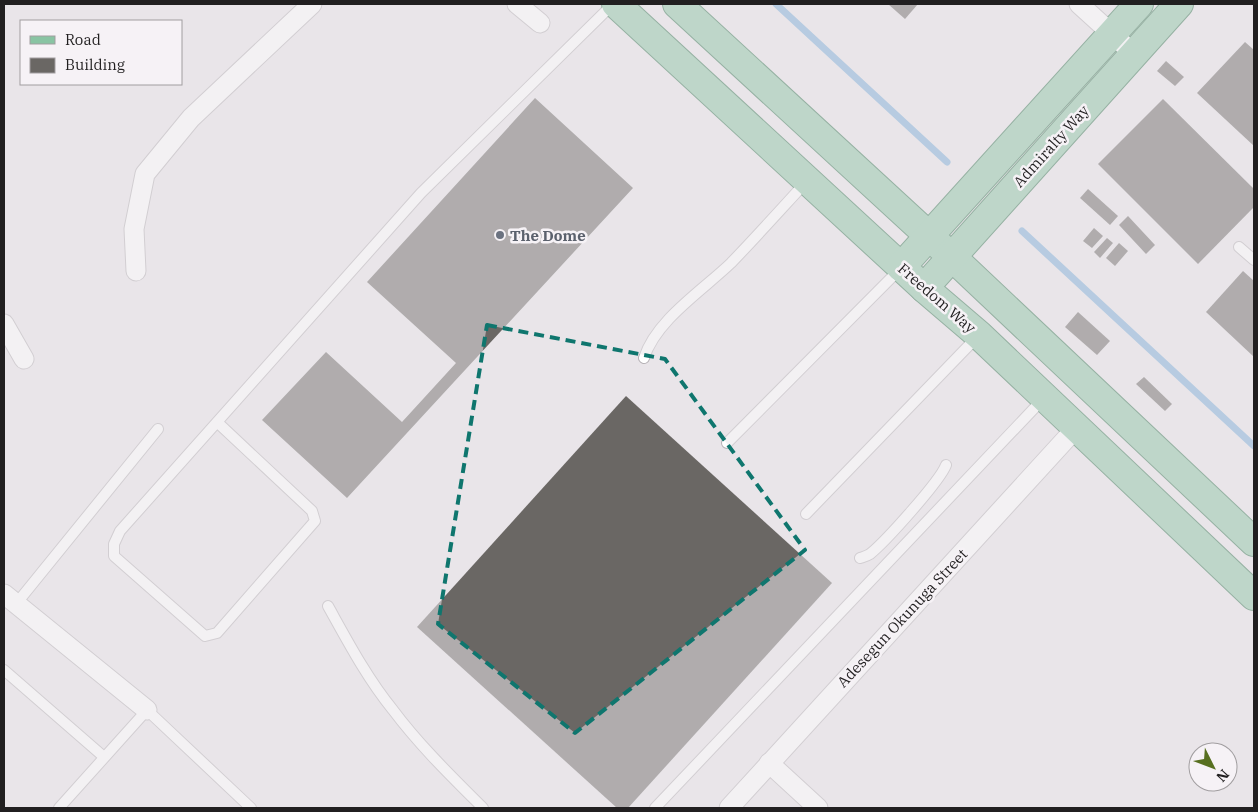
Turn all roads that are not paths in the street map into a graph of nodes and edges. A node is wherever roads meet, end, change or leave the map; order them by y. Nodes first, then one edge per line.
1 (312, 4) edge
2 (517, 4) edge
3 (614, 4) edge
4 (677, 4) edge
5 (1079, 4) edge
6 (1139, 4) edge
7 (1179, 4) edge
8 (540, 23) dead end
9 (1112, 34) junction
10 (1134, 54) junction
11 (808, 180) junction
12 (929, 236) junction
13 (1238, 247) dead end
14 (952, 257) junction
15 (1254, 260) edge
16 (902, 267) junction
17 (136, 271) dead end
18 (924, 288) junction
19 (4, 324) edge
20 (979, 335) junction
21 (644, 358) dead end
22 (24, 359) dead end
23 (1044, 398) junction
24 (217, 422) junction
25 (1076, 428) junction
26 (158, 429) dead end
27 (727, 443) dead end
28 (946, 465) dead end
29 (806, 514) dead end
30 (1254, 542) edge
31 (860, 558) dead end
32 (1254, 596) edge
33 (10, 599) edge
34 (328, 606) dead end
35 (4, 671) edge
36 (147, 710) junction
37 (104, 757) junction
38 (769, 763) junction
39 (59, 808) edge
40 (252, 808) edge
41 (483, 808) edge
42 (655, 808) edge
43 (729, 808) edge
44 (818, 808) edge

1 - 17 street
2 - 8 street
3 - 11 main road, Freedom Way
3 - 24 lane
4 - 12 main road
5 - 9 street
6 - 9 main road, Admiralty Way
7 - 10 main road, Admiralty Way
9 - 10 street
9 - 12 main road, Admiralty Way
10 - 14 main road, Admiralty Way
11 - 16 main road, Freedom Way
11 - 21 lane
12 - 14 main road
12 - 16 main road, Admiralty Way
13 - 15 lane
14 - 18 main road, Admiralty Way
14 - 30 main road
16 - 18 main road, Freedom Way
16 - 27 lane
18 - 20 main road, Freedom Way
19 - 22 street
20 - 23 main road, Freedom Way
20 - 29 lane
23 - 25 main road, Freedom Way
23 - 42 lane
24 - 24 lane
25 - 32 main road, Freedom Way
25 - 38 street, Adesegun Okunuga Street
26 - 33 lane
28 - 31 lane
33 - 36 street
34 - 41 lane
35 - 37 lane
36 - 37 lane
36 - 40 lane
37 - 39 lane
38 - 43 street, Adesegun Okunuga Street
38 - 44 street

